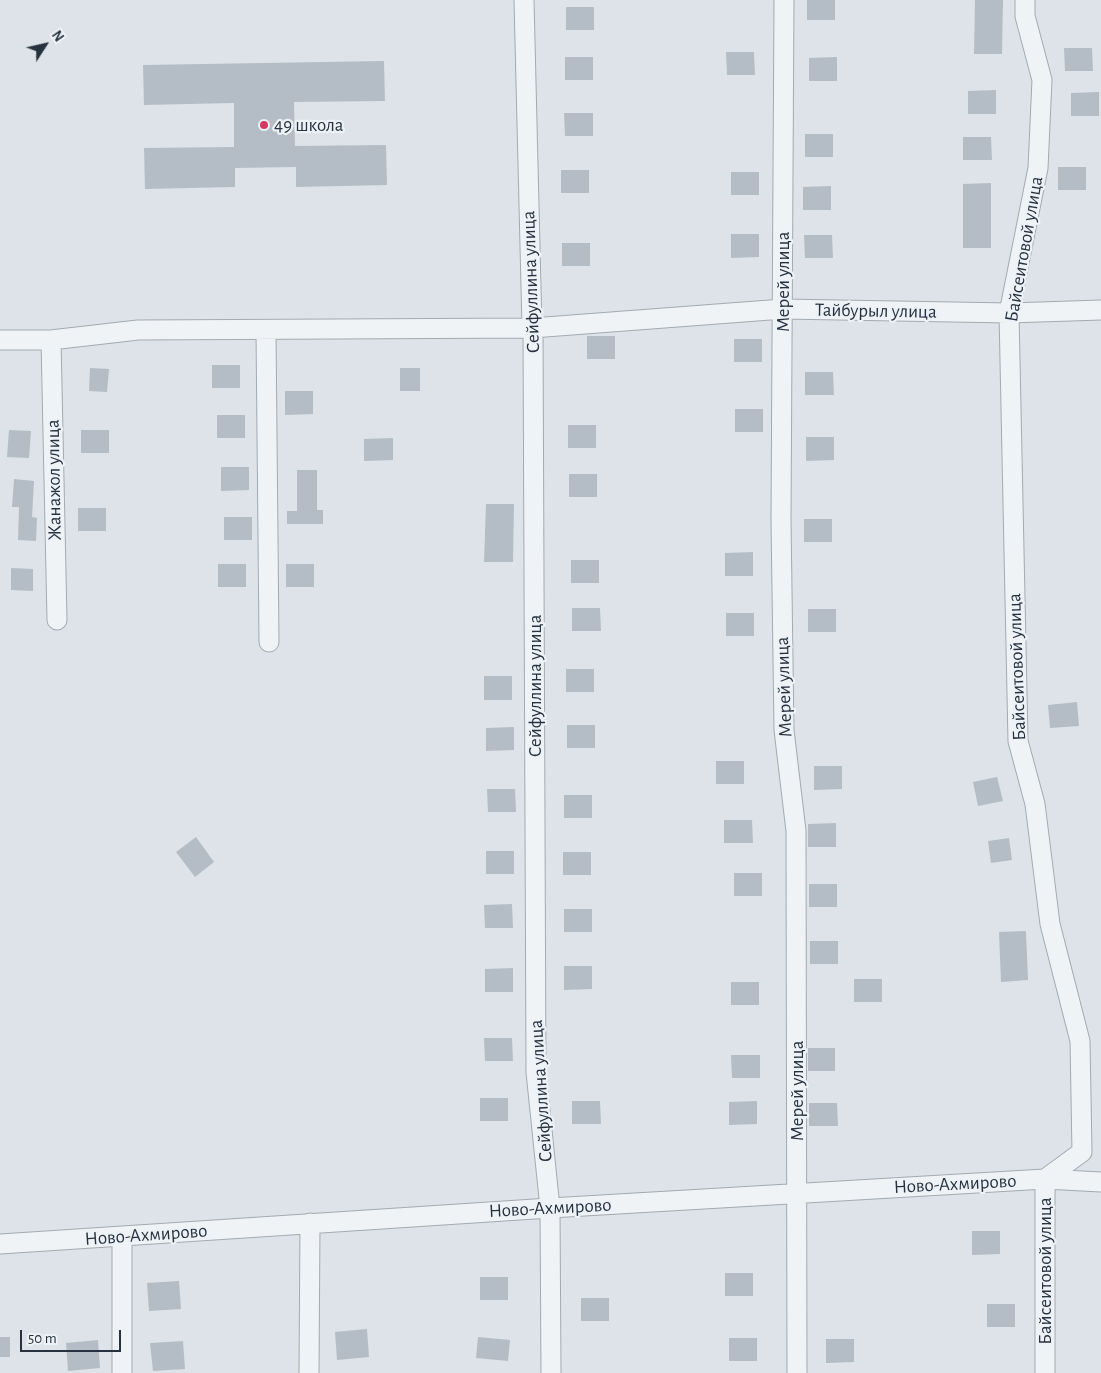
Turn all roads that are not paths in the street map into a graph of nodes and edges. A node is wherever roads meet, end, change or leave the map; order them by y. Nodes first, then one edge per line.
1 (524, 0) edge
2 (784, 0) edge
3 (1025, 0) edge
4 (783, 309) junction
5 (1101, 310) edge
6 (1009, 313) junction
7 (532, 328) junction
8 (266, 330) junction
9 (0, 340) edge
10 (51, 340) junction
11 (57, 620) dead end
12 (269, 642) dead end
13 (1045, 1179) junction
14 (1101, 1182) edge
15 (798, 1194) junction
16 (550, 1208) junction
17 (310, 1223) junction
18 (122, 1237) junction
19 (0, 1244) edge
20 (122, 1373) edge
21 (309, 1373) edge
22 (551, 1373) edge
23 (797, 1373) edge
24 (1045, 1373) edge

1 - 7 street, Сейфуллина улица
2 - 4 street, Мерей улица
3 - 6 street, Байсеитовой улица
4 - 6 street, Тайбурыл улица
4 - 7 street, Тайбурыл улица
4 - 15 street, Мерей улица
5 - 6 street, Тайбурыл улица
6 - 13 street, Байсеитовой улица
7 - 8 street, Тайбурыл улица
7 - 16 street, Сейфуллина улица
8 - 10 street, Тайбурыл улица
8 - 12 street
9 - 10 street, Тайбурыл улица
10 - 11 street, Жанажол улица
13 - 14 street, Ново-Ахмирово
13 - 15 street, Ново-Ахмирово
13 - 24 street, Байсеитовой улица
15 - 16 street, Ново-Ахмирово
15 - 23 street, Мерей улица
16 - 17 street, Ново-Ахмирово
16 - 22 street, Сейфуллина улица
17 - 18 street, Ново-Ахмирово
17 - 21 street
18 - 19 street, Ново-Ахмирово
18 - 20 street

